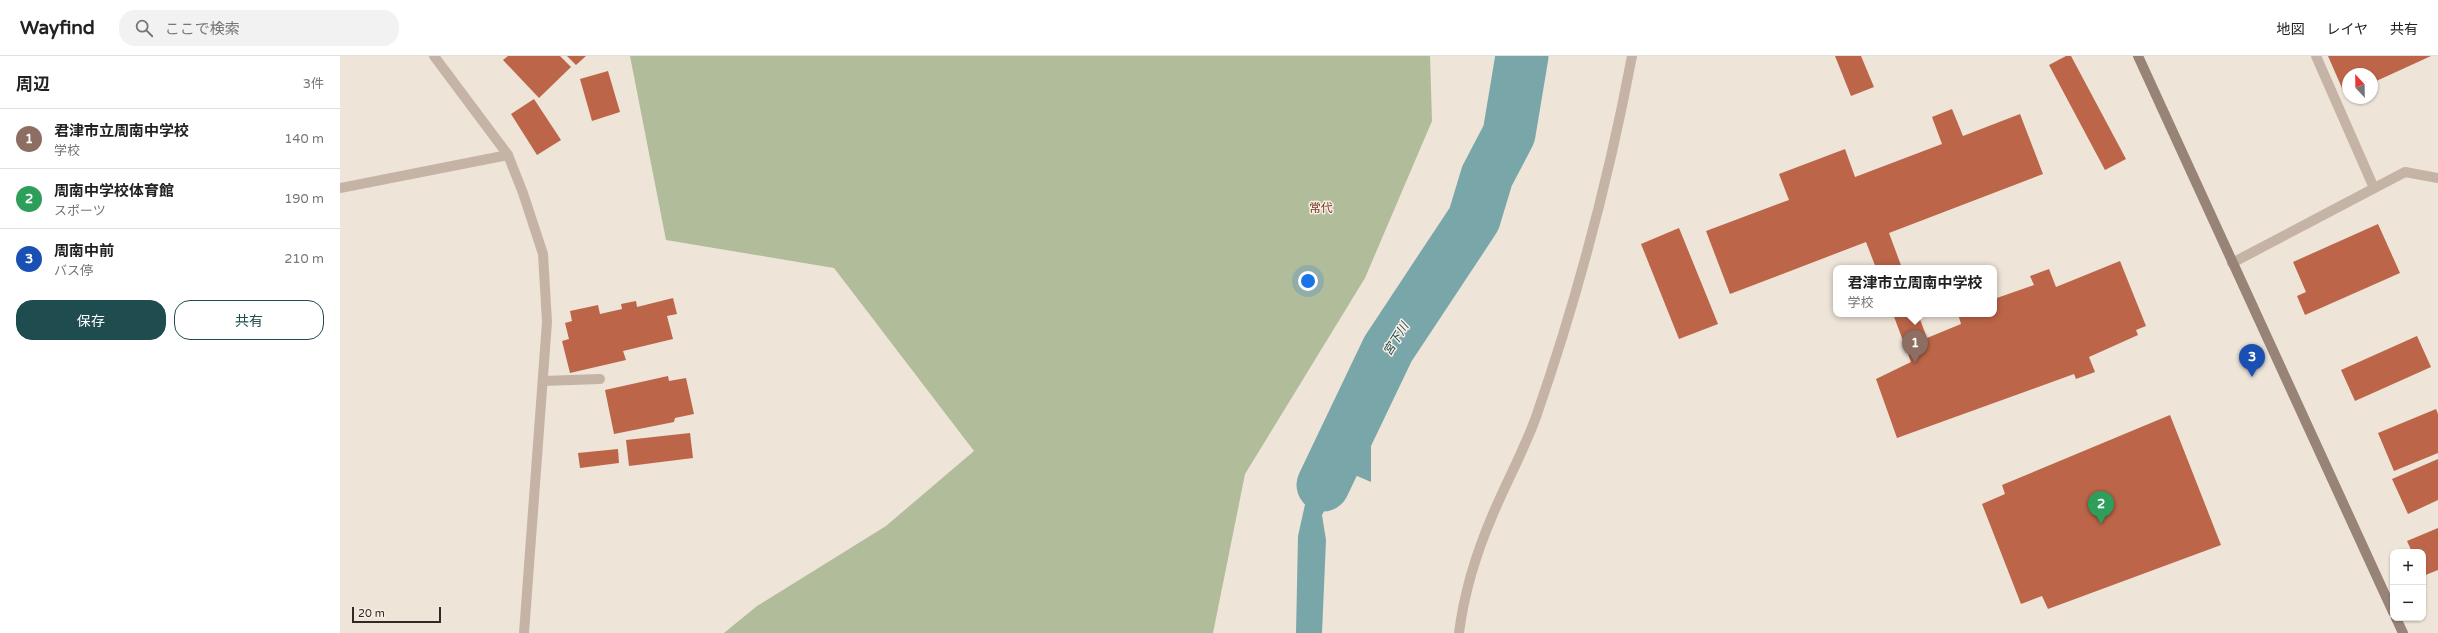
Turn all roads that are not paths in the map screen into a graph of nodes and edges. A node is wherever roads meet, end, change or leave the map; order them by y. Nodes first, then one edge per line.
1 (434, 56) edge
2 (1632, 56) edge
3 (2138, 56) edge
4 (2316, 56) edge
5 (508, 155) junction
6 (2438, 178) edge
7 (340, 188) edge
8 (2374, 188) junction
9 (2232, 263) junction
10 (600, 379) dead end
11 (542, 381) junction
12 (2390, 605) edge
13 (2397, 621) edge
14 (524, 633) edge
15 (1459, 633) edge
16 (2403, 633) edge

1 - 5 street
2 - 15 street
3 - 9 street
4 - 8 street
5 - 7 street
5 - 11 street
6 - 8 street
8 - 9 street
9 - 12 street
10 - 11 street
11 - 14 street
13 - 16 street

